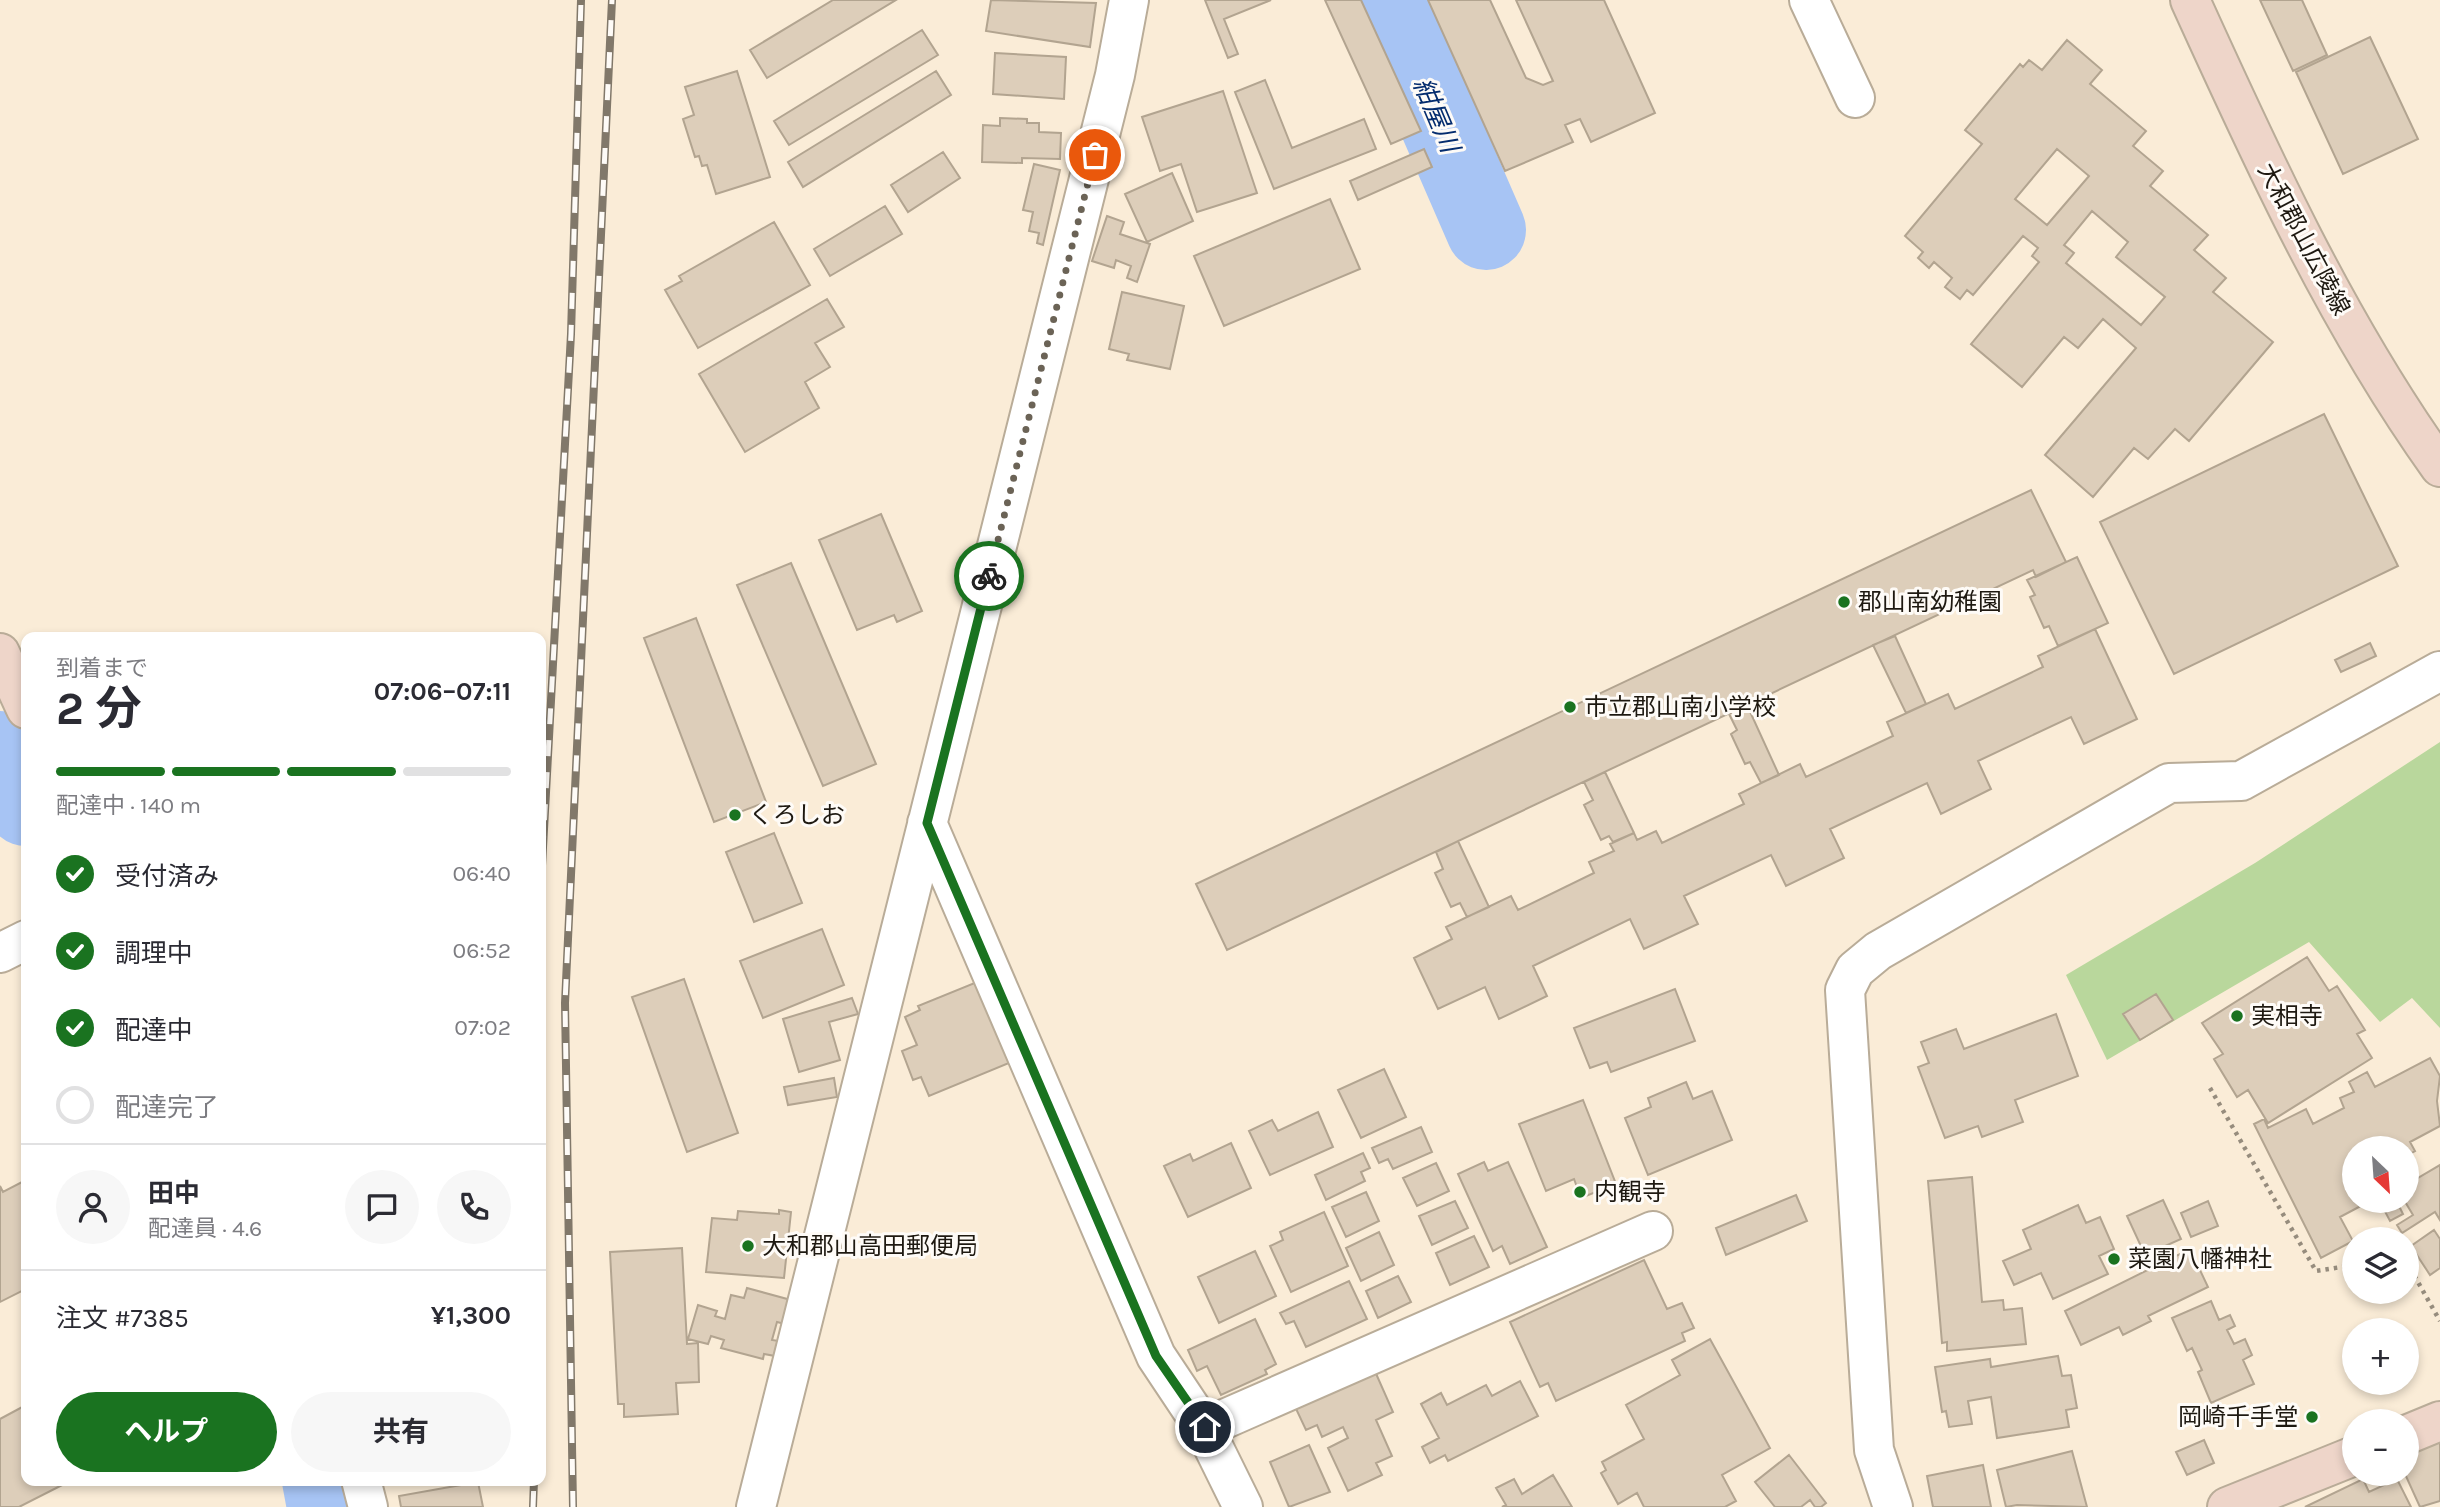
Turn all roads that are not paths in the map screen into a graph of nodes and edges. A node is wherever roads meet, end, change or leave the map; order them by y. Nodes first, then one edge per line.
1 (1129, 0) edge
2 (1809, 0) edge
3 (2190, 0) edge
4 (1855, 98) dead end
5 (2440, 467) edge
6 (0, 653) edge
7 (2440, 671) edge
8 (21, 698) edge
9 (927, 823) junction
10 (21, 942) edge
11 (0, 953) edge
12 (1653, 1231) dead end
13 (2440, 1421) edge
14 (1205, 1427) junction
15 (2419, 1430) edge
16 (2342, 1462) edge
17 (363, 1486) edge
18 (2272, 1499) edge
19 (368, 1507) edge
20 (756, 1507) edge
21 (1242, 1507) edge
22 (1893, 1507) edge
23 (2227, 1507) edge

1 - 9 street
2 - 4 street
3 - 5 main road, 大和郡山広陵線
6 - 8 main road
7 - 22 street
9 - 14 street
9 - 20 street
10 - 11 street
12 - 14 street
13 - 15 main road
14 - 21 street
16 - 18 main road
17 - 19 street
18 - 23 main road

